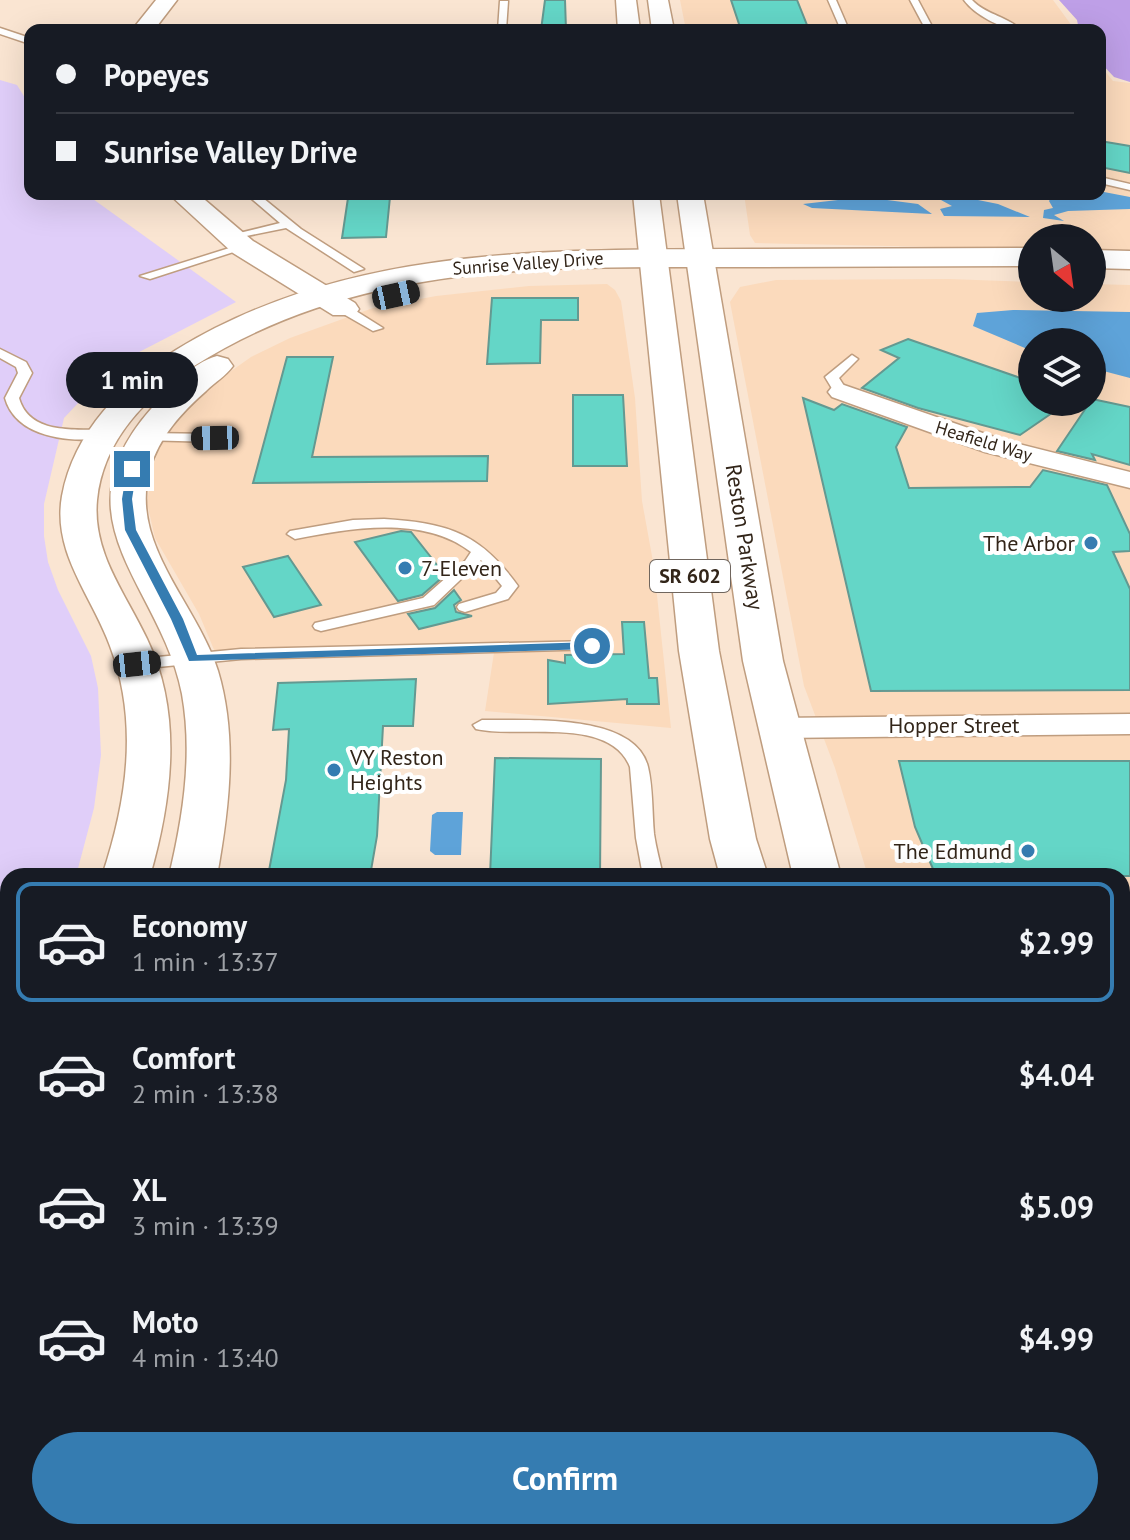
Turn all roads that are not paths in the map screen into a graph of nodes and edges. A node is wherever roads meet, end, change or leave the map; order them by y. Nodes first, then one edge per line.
1 (167, 0) edge
2 (626, 0) edge
3 (658, 0) edge
4 (832, 0) edge
5 (914, 0) edge
6 (968, 0) edge
7 (504, 1) edge
8 (148, 24) edge
9 (502, 24) edge
10 (628, 24) edge
11 (662, 24) edge
12 (842, 24) edge
13 (927, 24) edge
14 (1010, 24) edge
15 (0, 31) edge
16 (24, 39) edge
17 (1106, 181) edge
18 (1130, 187) edge
19 (189, 200) edge
20 (259, 200) edge
21 (647, 200) edge
22 (691, 200) edge
23 (289, 224) junction
24 (237, 243) junction
25 (1018, 257) edge
26 (1106, 259) edge
27 (1130, 260) edge
28 (653, 266) junction
29 (701, 266) junction
30 (358, 269) dead end
31 (1018, 273) edge
32 (1106, 274) edge
33 (1130, 275) edge
34 (146, 276) dead end
35 (347, 311) junction
36 (0, 353) edge
37 (852, 359) dead end
38 (841, 392) joint
39 (103, 434) junction
40 (146, 437) junction
41 (215, 438) dead end
42 (1130, 480) edge
43 (295, 534) dead end
44 (480, 550) junction
45 (465, 607) dead end
46 (407, 621) dead end
47 (348, 623) junction
48 (321, 626) dead end
49 (592, 646) dead end
50 (193, 659) junction
51 (137, 664) junction
52 (1130, 724) edge
53 (482, 725) dead end
54 (779, 728) junction
55 (128, 868) edge
56 (195, 868) edge
57 (651, 868) edge
58 (742, 868) edge
59 (815, 868) edge

1 - 8 main road
2 - 10 main road
3 - 11 main road
4 - 12 lane
5 - 13 lane
6 - 14 lane
7 - 9 lane
15 - 16 lane
17 - 18 lane
19 - 24 main road
20 - 23 lane
21 - 28 main road, SR 602
22 - 29 main road, Reston Parkway / SR 602
23 - 24 lane
23 - 30 lane
24 - 34 lane
24 - 35 main road
25 - 29 main road, Sunrise Valley Drive
26 - 27 main road
28 - 29 main road, Sunrise Valley Drive
28 - 35 main road, Sunrise Valley Drive
28 - 58 main road, SR 602
29 - 31 main road, Sunrise Valley Drive
29 - 54 main road, Reston Parkway / SR 602
32 - 33 main road
35 - 39 main road, Sunrise Valley Drive
35 - 40 main road, Sunrise Valley Drive
36 - 39 lane
37 - 38 lane
38 - 42 street, Heafield Way
39 - 51 main road, Sunrise Valley Drive
40 - 41 lane
40 - 50 main road, Sunrise Valley Drive
43 - 44 lane
44 - 45 lane
44 - 47 lane
46 - 47 lane
47 - 48 lane
49 - 50 lane
50 - 51 lane
50 - 56 main road, Sunrise Valley Drive
51 - 55 main road, Sunrise Valley Drive
52 - 54 street, Hopper Street
53 - 57 lane
54 - 59 main road, Reston Parkway / SR 602

